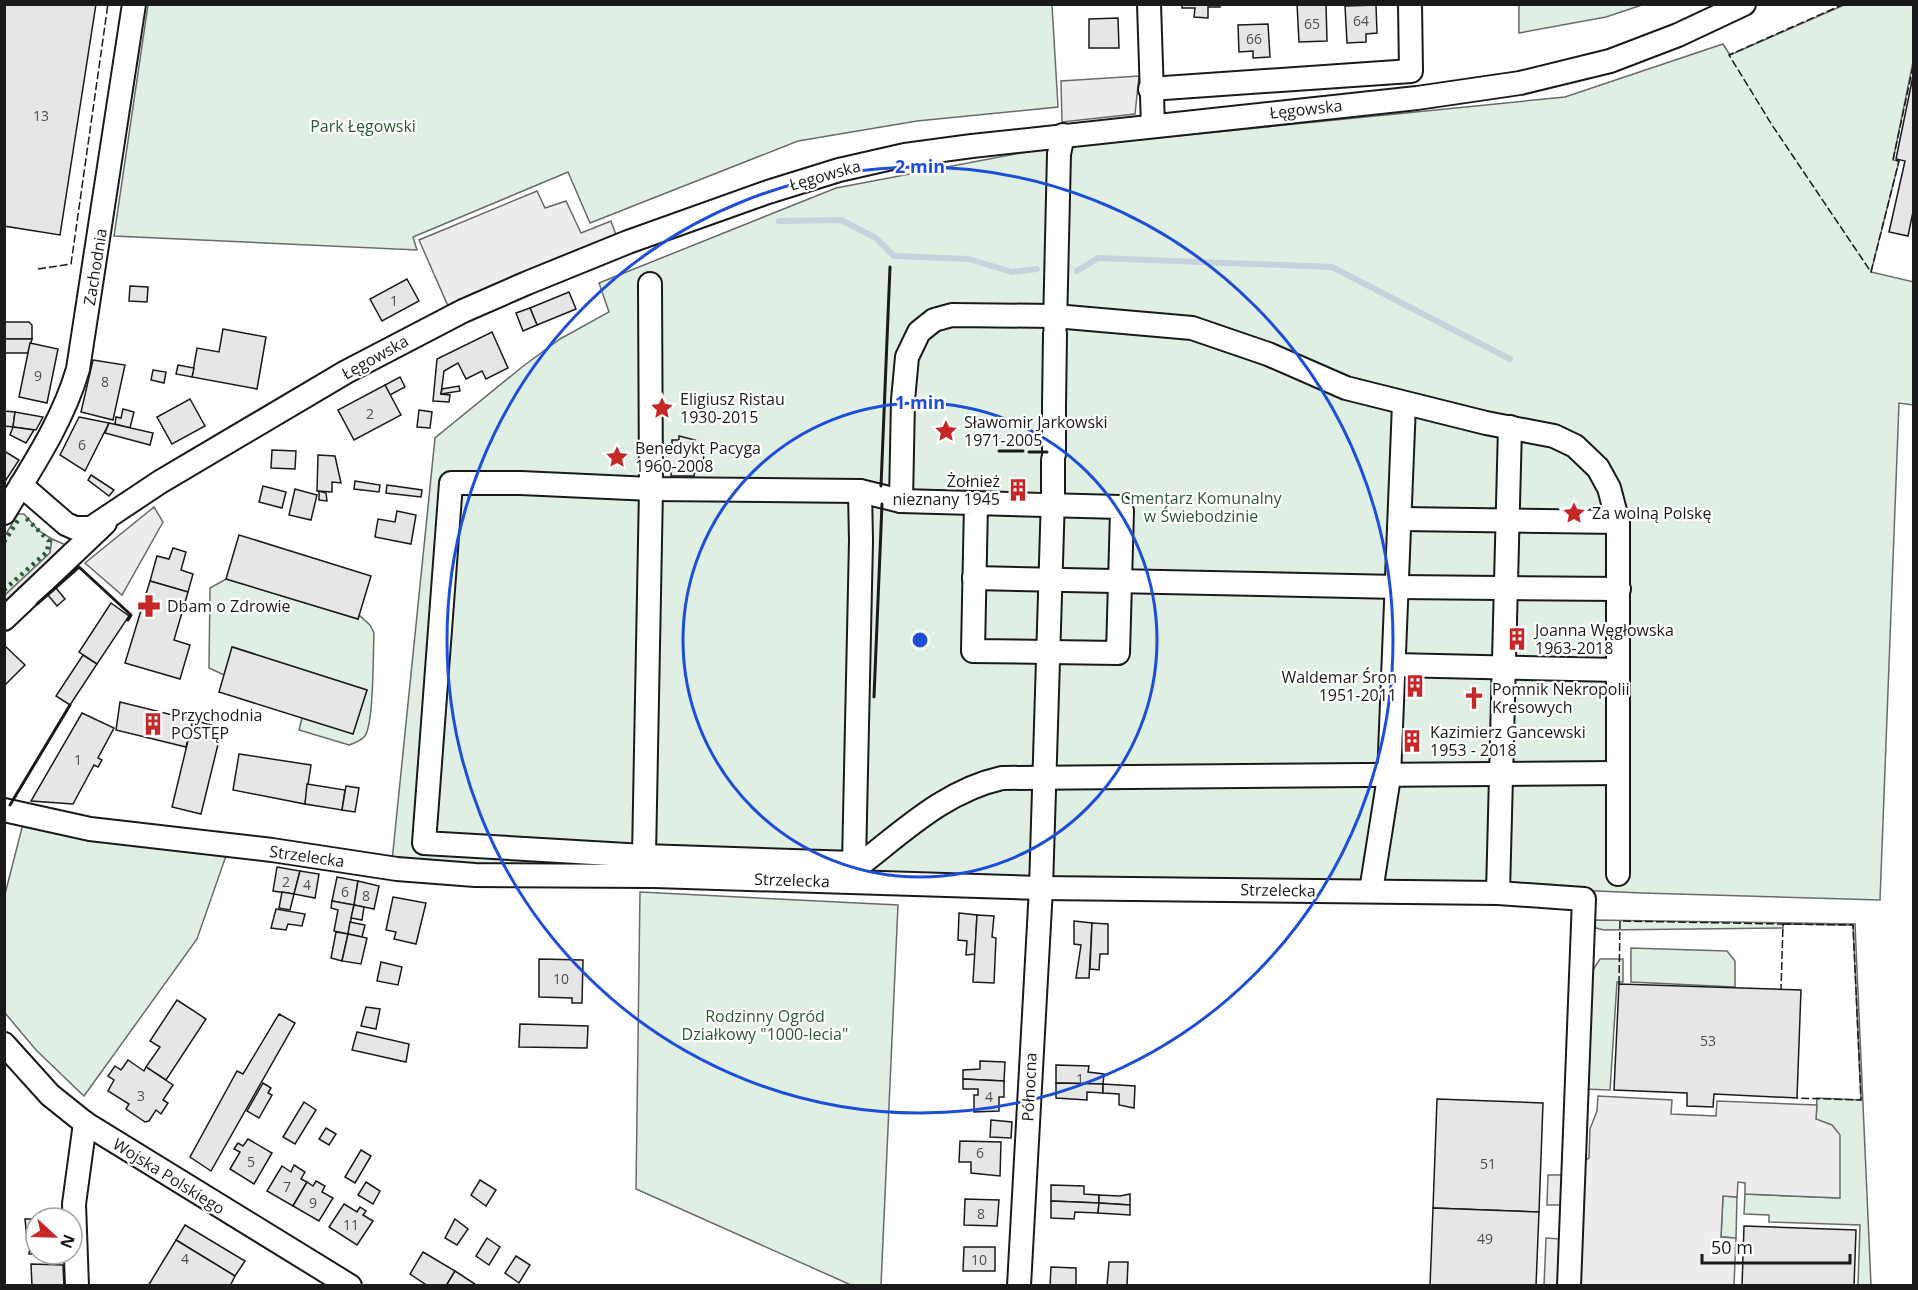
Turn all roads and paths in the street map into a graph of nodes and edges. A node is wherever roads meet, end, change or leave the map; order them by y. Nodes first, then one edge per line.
1 (134, 4) edge
2 (1149, 4) edge
3 (1410, 4) edge
4 (1744, 4) edge
5 (1150, 89) junction
6 (1153, 126) junction
7 (1063, 135) junction
8 (650, 284) dead end
9 (1055, 326) junction
10 (1404, 404) junction
11 (1510, 427) junction
12 (21, 485) junction
13 (651, 489) junction
14 (860, 491) junction
15 (1053, 499) junction
16 (901, 501) junction
17 (976, 503) junction
18 (4, 513) edge
19 (112, 515) junction
20 (1401, 519) junction
21 (1506, 520) junction
22 (1618, 522) junction
23 (974, 578) junction
24 (1050, 579) junction
25 (1120, 581) junction
26 (1398, 587) junction
27 (1506, 588) junction
28 (1619, 589) junction
29 (4, 620) edge
30 (1047, 654) junction
31 (1394, 665) junction
32 (1504, 668) junction
33 (1618, 670) junction
34 (1503, 773) junction
35 (1618, 774) junction
36 (1389, 777) junction
37 (1044, 780) junction
38 (4, 810) edge
39 (854, 863) junction
40 (644, 866) junction
41 (1618, 874) dead end
42 (1041, 888) junction
43 (1371, 891) junction
44 (1498, 893) junction
45 (4, 1044) edge
46 (85, 1124) junction
47 (77, 1286) edge
48 (350, 1286) edge
49 (1019, 1286) edge
50 (1569, 1286) edge

1 - 12 street, Zachodnia
2 - 5 street
3 - 5 street
4 - 6 street, Łęgowska
5 - 6 street
6 - 7 street, Łęgowska
7 - 9 street, Północna
7 - 19 street, Łęgowska
8 - 13 street
9 - 10 street
9 - 15 street, Północna
9 - 16 street
10 - 11 street
10 - 20 street
11 - 21 street
11 - 22 street
12 - 18 street, Zachodnia
12 - 19 street, Łęgowska
13 - 14 street
13 - 40 street
13 - 40 street
14 - 16 street
14 - 39 street
15 - 17 street
15 - 24 street, Północna
15 - 25 street
16 - 17 street
17 - 23 street
19 - 29 street
20 - 21 street
20 - 26 street
21 - 22 street
21 - 27 street
22 - 28 street
23 - 24 street
23 - 30 street
24 - 25 street
24 - 30 street, Północna
25 - 26 street
25 - 30 street
26 - 27 street
26 - 31 street
27 - 28 street
27 - 32 street
28 - 33 street
30 - 37 street, Północna
31 - 32 street
31 - 36 street
32 - 33 street
32 - 34 street
33 - 35 street
34 - 35 street
34 - 36 street
34 - 44 street
35 - 41 street
36 - 37 street
36 - 43 street
37 - 39 street
37 - 42 street, Północna
38 - 40 street, Strzelecka
39 - 40 street
40 - 42 street, Strzelecka
42 - 43 street, Strzelecka
42 - 49 street, Północna
43 - 44 street, Strzelecka
44 - 50 street, Strzelecka
45 - 46 street, Wojska Polskiego
46 - 47 street
46 - 48 street, Wojska Polskiego

